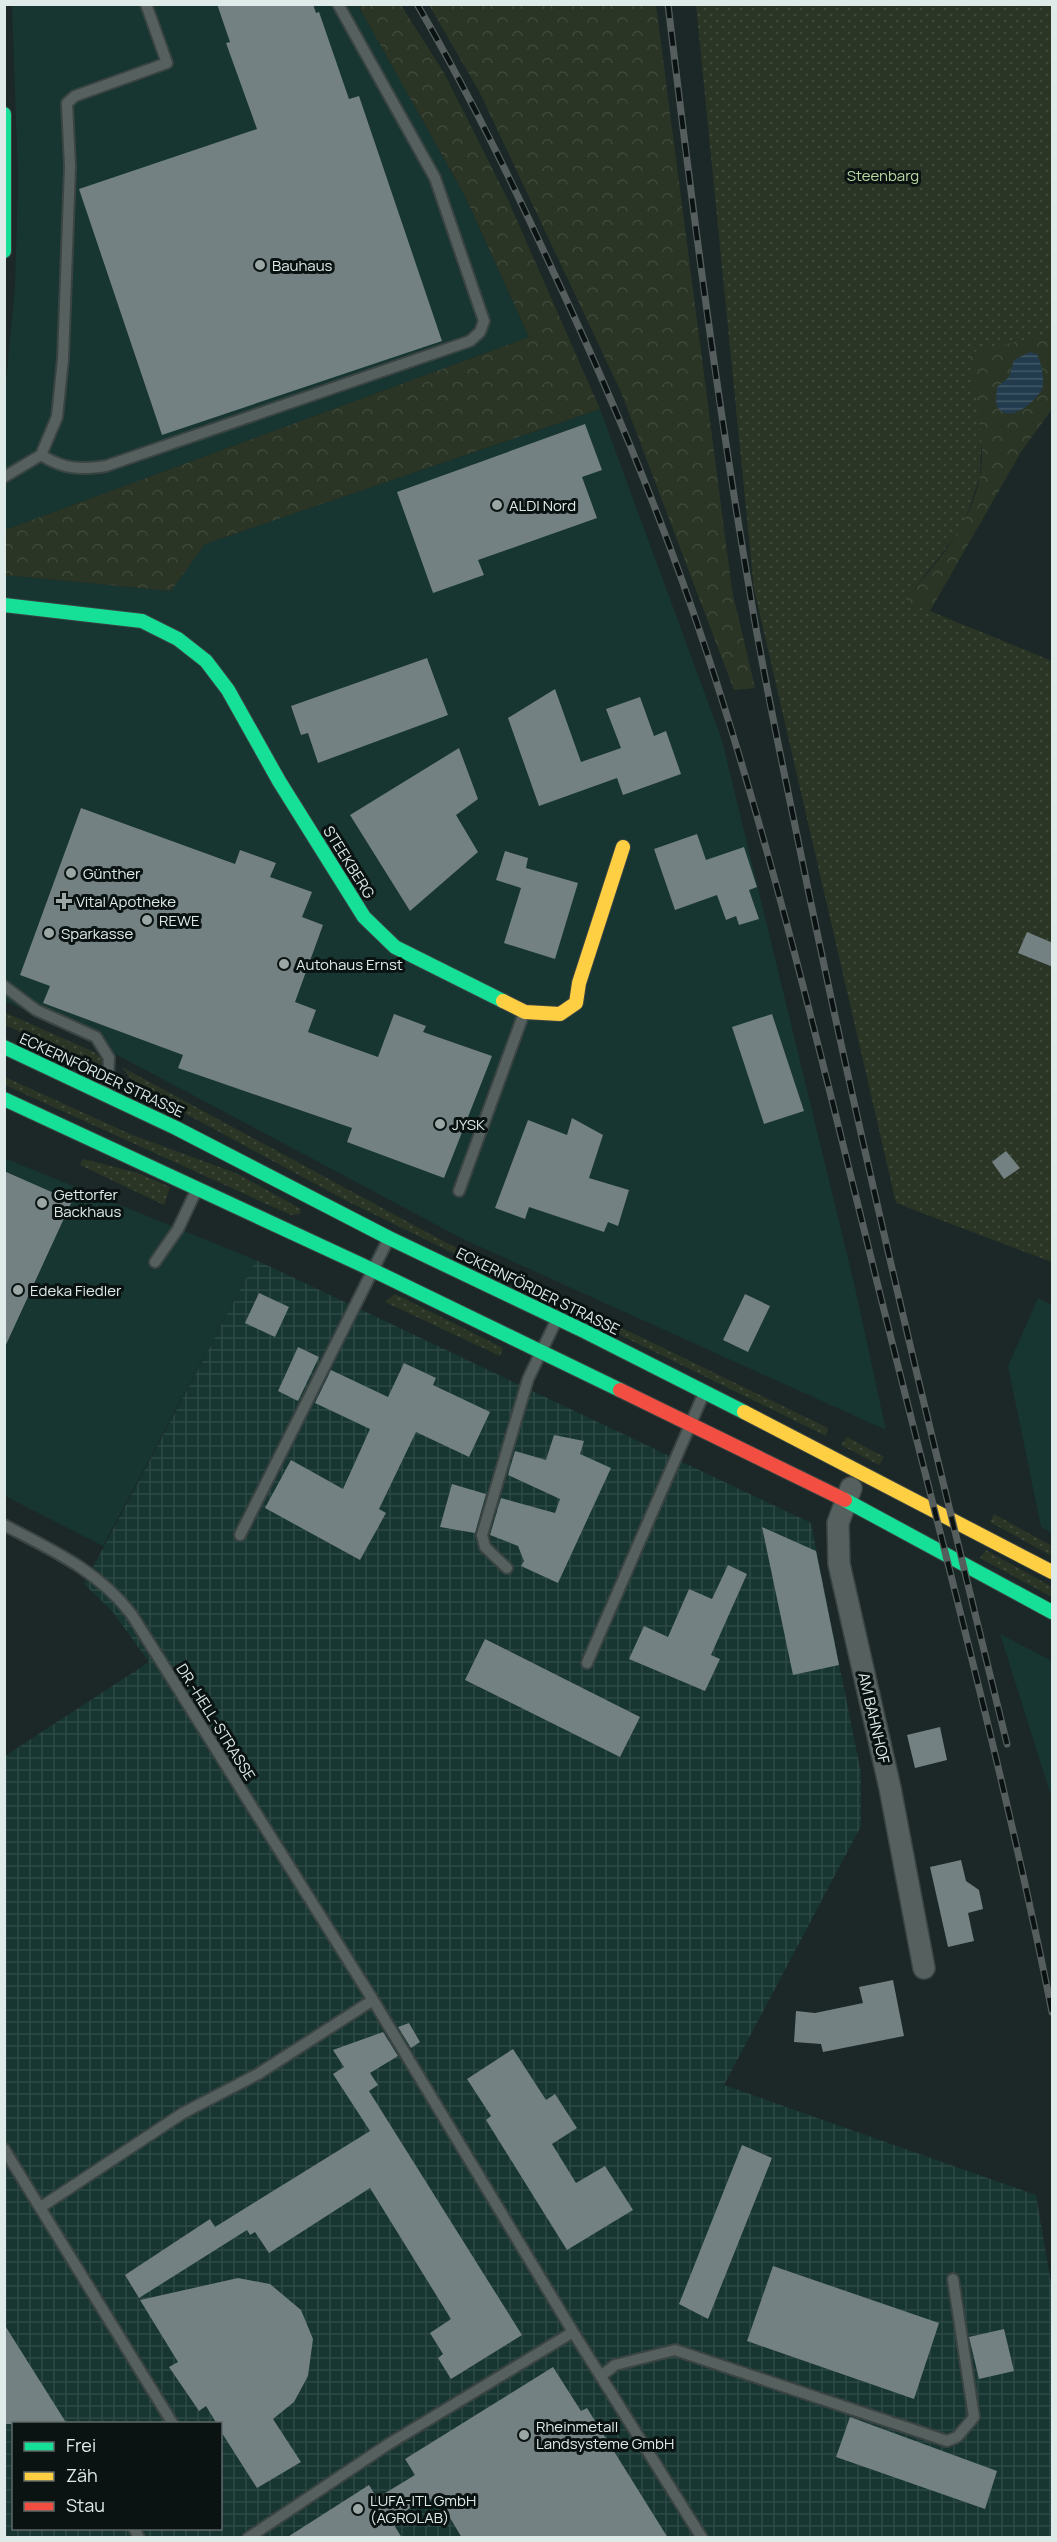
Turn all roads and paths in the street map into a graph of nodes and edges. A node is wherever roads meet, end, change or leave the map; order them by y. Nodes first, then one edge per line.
1 (146, 4) edge
2 (338, 4) edge
3 (4, 114) edge
4 (4, 251) edge
5 (41, 455) junction
6 (4, 477) edge
7 (4, 605) edge
8 (623, 847) dead end
9 (4, 986) edge
10 (525, 1012) junction
11 (4, 1047) edge
12 (107, 1094) junction
13 (4, 1099) edge
14 (198, 1188) junction
15 (459, 1191) dead end
16 (389, 1238) junction
17 (155, 1262) dead end
18 (373, 1270) junction
19 (557, 1318) junction
20 (540, 1352) junction
21 (705, 1392) junction
22 (689, 1425) junction
23 (860, 1471) junction
24 (845, 1500) junction
25 (4, 1525) edge
26 (240, 1535) dead end
27 (507, 1568) dead end
28 (1053, 1572) edge
29 (1053, 1612) edge
30 (587, 1663) dead end
31 (924, 1968) dead end
32 (373, 2000) junction
33 (4, 2149) edge
34 (41, 2207) junction
35 (953, 2279) dead end
36 (573, 2332) junction
37 (601, 2376) junction
38 (172, 2422) edge
39 (248, 2538) edge
40 (702, 2538) edge

1 - 5 lane
2 - 5 lane
3 - 4 main road
5 - 6 lane
7 - 10 main road, STEEKBERG
8 - 10 main road, STEEKBERG
9 - 12 lane
10 - 15 lane
11 - 12 main road, ECKERNFÖRDER STRASSE
12 - 16 main road, ECKERNFÖRDER STRASSE
13 - 14 main road
14 - 17 lane
14 - 18 main road
16 - 18 lane
16 - 19 main road, ECKERNFÖRDER STRASSE
18 - 20 main road
18 - 26 lane
19 - 20 lane
19 - 21 main road, ECKERNFÖRDER STRASSE
20 - 22 main road
20 - 27 lane
21 - 22 lane
21 - 23 main road, ECKERNFÖRDER STRASSE
22 - 24 main road
22 - 30 lane
23 - 24 street, AM BAHNHOF
23 - 28 main road, ECKERNFÖRDER STRASSE
24 - 29 main road
24 - 31 street, AM BAHNHOF
25 - 32 lane, DR.-HELL-STRASSE
32 - 34 lane
32 - 36 lane, DR.-HELL-STRASSE
33 - 34 lane
34 - 38 lane
35 - 37 lane
36 - 37 lane, DR.-HELL-STRASSE
36 - 39 lane
37 - 40 lane, DR.-HELL-STRASSE

